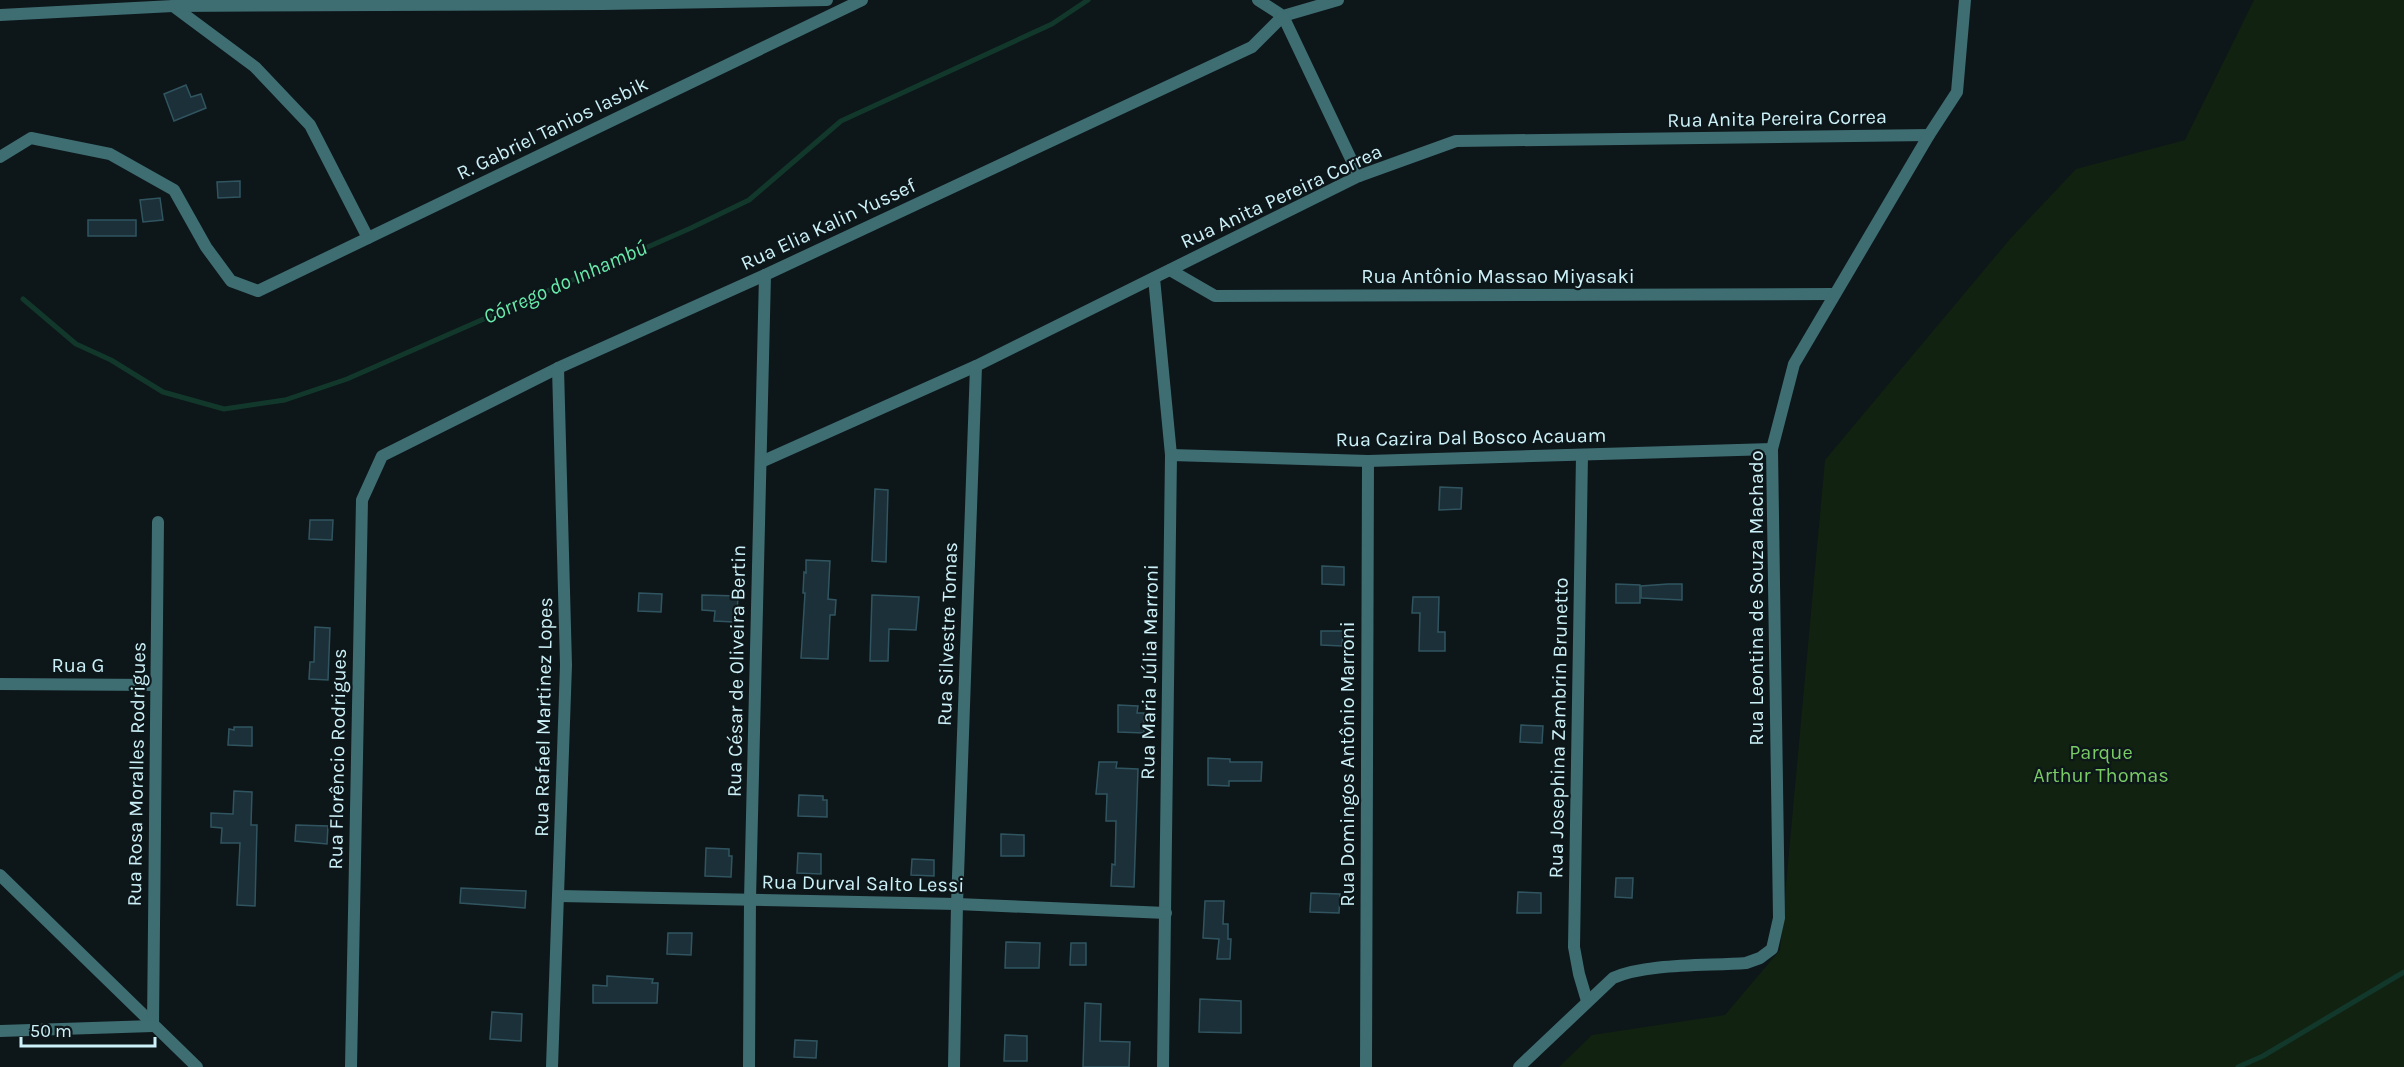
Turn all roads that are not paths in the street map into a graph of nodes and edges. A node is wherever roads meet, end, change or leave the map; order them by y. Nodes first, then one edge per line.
1 (827, 0) edge
2 (862, 0) edge
3 (1258, 0) edge
4 (1338, 0) edge
5 (1965, 0) edge
6 (288, 2) edge
7 (173, 6) junction
8 (0, 15) edge
9 (1283, 16) junction
10 (1929, 135) junction
11 (0, 157) edge
12 (1359, 176) junction
13 (368, 238) junction
14 (1170, 270) junction
15 (765, 275) junction
16 (1154, 278) junction
17 (1834, 294) junction
18 (976, 366) junction
19 (558, 368) junction
20 (1772, 449) junction
21 (1171, 455) junction
22 (1582, 455) junction
23 (382, 456) joint
24 (1368, 461) junction
25 (761, 462) junction
26 (158, 522) dead end
27 (0, 684) edge
28 (156, 685) junction
29 (0, 875) edge
30 (559, 896) junction
31 (750, 899) junction
32 (957, 904) junction
33 (1166, 913) junction
34 (1587, 1001) junction
35 (153, 1026) junction
36 (0, 1031) edge
37 (197, 1067) edge
38 (351, 1067) edge
39 (552, 1067) edge
40 (749, 1067) edge
41 (954, 1067) edge
42 (1163, 1067) edge
43 (1366, 1067) edge
44 (1519, 1067) edge

1 - 6 street
2 - 13 street, R. Gabriel Tanios Iasbik
3 - 9 street
4 - 9 street
5 - 10 street, Rua Leontina de Souza Machado
6 - 7 street
7 - 8 street
7 - 13 street
9 - 12 street
9 - 15 street, Rua Elia Kalin Yussef
10 - 12 street, Rua Anita Pereira Correa
10 - 17 street, Rua Leontina de Souza Machado
11 - 13 street, R. Gabriel Tanios Iasbik
12 - 14 street, Rua Anita Pereira Correa
14 - 16 street, Rua Anita Pereira Correa
14 - 17 street, Rua Antônio Massao Miyasaki
15 - 19 street, Rua Elia Kalin Yussef
15 - 25 street, Rua César de Oliveira Bertin
16 - 18 street, Rua Anita Pereira Correa
16 - 21 street, Rua Maria Júlia Marroni
17 - 20 street, Rua Leontina de Souza Machado
18 - 25 street, Rua Anita Pereira Correa
18 - 32 street, Rua Silvestre Tomas
19 - 23 street, Rua Elia Kalin Yussef
19 - 30 street, Rua Rafael Martinez Lopes
20 - 22 street, Rua Cazira Dal Bosco Acauam
20 - 34 street, Rua Leontina de Souza Machado
21 - 24 street, Rua Cazira Dal Bosco Acauam
21 - 33 street, Rua Maria Júlia Marroni
22 - 24 street, Rua Cazira Dal Bosco Acauam
22 - 34 street, Rua Josephina Zambrin Brunetto
23 - 38 street, Rua Florêncio Rodrigues
24 - 43 street, Rua Domingos Antônio Marroni
25 - 31 street, Rua César de Oliveira Bertin
26 - 28 street, Rua Rosa Moralles Rodrigues
27 - 28 street, Rua G
28 - 35 street, Rua Rosa Moralles Rodrigues
29 - 35 street
30 - 31 street, Rua Durval Salto Lessi
30 - 39 street, Rua Rafael Martinez Lopes
31 - 32 street, Rua Durval Salto Lessi
31 - 40 street, Rua César de Oliveira Bertin
32 - 33 street, Rua Durval Salto Lessi
32 - 41 street, Rua Silvestre Tomas
33 - 42 street, Rua Maria Júlia Marroni
34 - 44 street, Rua Leontina de Souza Machado
35 - 36 street
35 - 37 street

